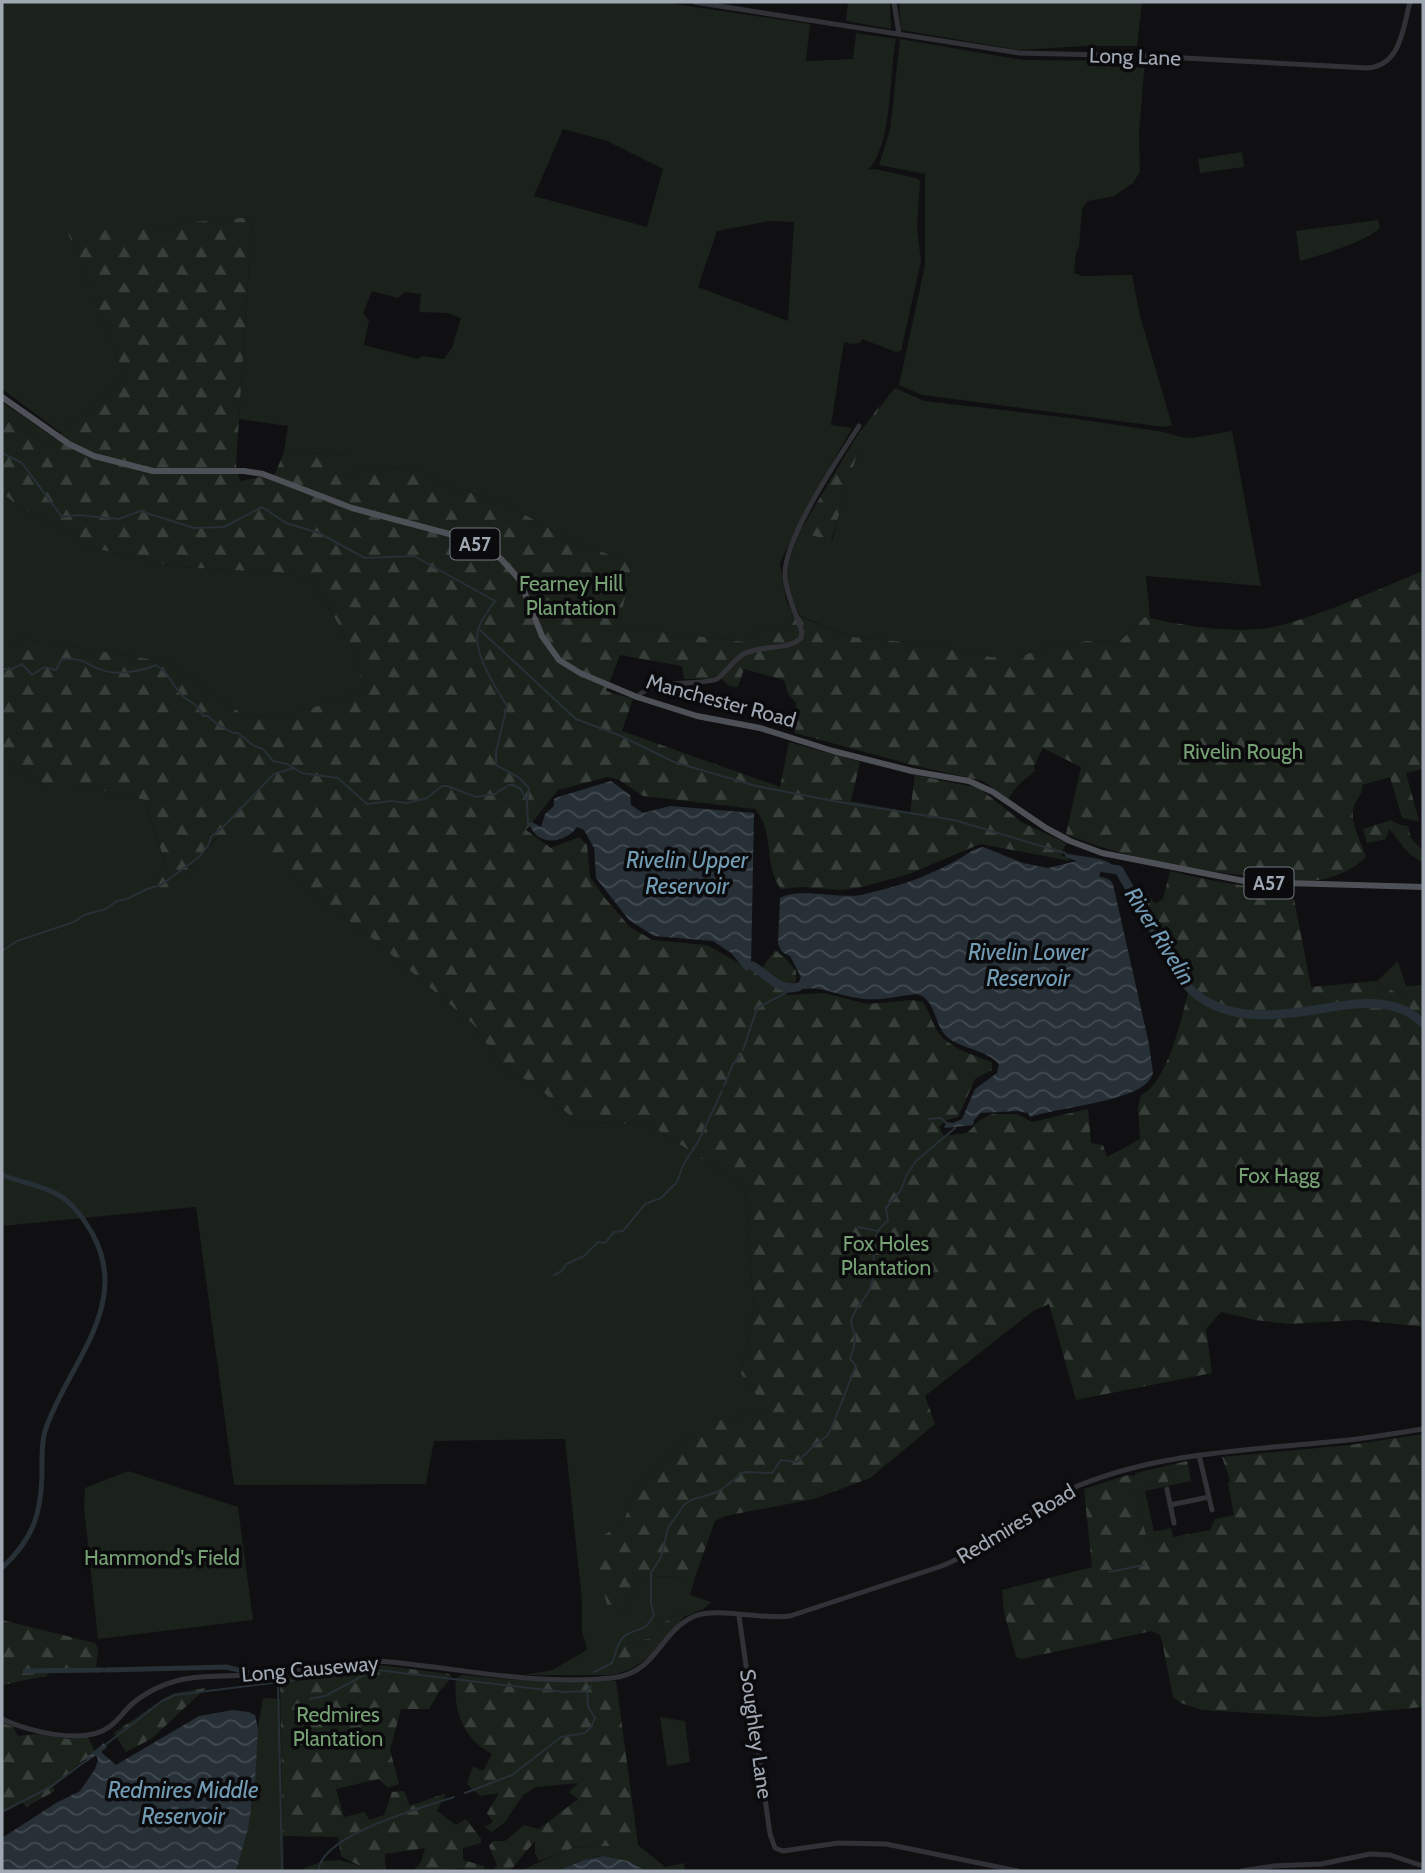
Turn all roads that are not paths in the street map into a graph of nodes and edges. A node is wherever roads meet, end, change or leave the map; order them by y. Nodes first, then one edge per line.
1 (694, 2) edge
2 (894, 2) edge
3 (1410, 2) edge
4 (899, 34) junction
5 (2, 397) edge
6 (859, 426) dead end
7 (638, 697) junction
8 (1423, 887) edge
9 (1423, 1429) edge
10 (1199, 1455) junction
11 (1167, 1489) dead end
12 (1209, 1497) junction
13 (1170, 1505) junction
14 (1212, 1510) dead end
15 (1174, 1523) dead end
16 (739, 1616) junction
17 (2, 1719) edge
18 (1423, 1866) edge
19 (1018, 1871) edge
20 (1241, 1871) edge

1 - 4 street, Long Lane
2 - 4 street
3 - 4 street, Long Lane
5 - 7 main road, Manchester Road / A57
6 - 7 street
7 - 8 main road, Manchester Road / A57
9 - 10 street, Redmires Road
10 - 12 street
10 - 16 street, Redmires Road
11 - 13 street
12 - 13 street
12 - 14 street
13 - 15 street
16 - 17 street, Long Causeway
16 - 19 street, Soughley Lane
18 - 20 street

